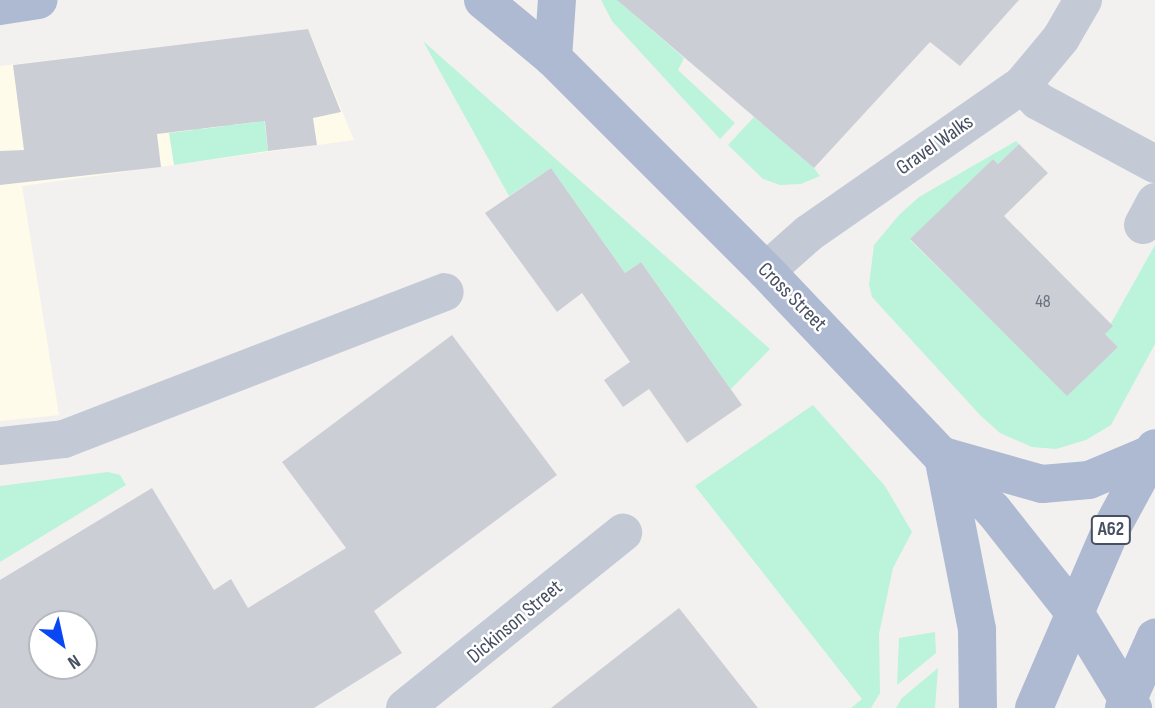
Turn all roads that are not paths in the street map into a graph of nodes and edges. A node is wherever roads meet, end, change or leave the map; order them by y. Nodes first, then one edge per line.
1 (39, 0) edge
2 (483, 0) edge
3 (557, 0) edge
4 (1083, 0) edge
5 (0, 6) edge
6 (553, 58) junction
7 (1022, 85) junction
8 (1155, 164) edge
9 (766, 271) junction
10 (445, 292) dead end
11 (0, 446) edge
12 (1153, 451) edge
13 (943, 456) junction
14 (623, 533) dead end
15 (1077, 616) junction
16 (1155, 638) edge
17 (1129, 705) edge
18 (405, 708) edge
19 (978, 708) edge
20 (1034, 708) edge

1 - 5 main road
2 - 6 main road, Cross Street
3 - 6 main road
4 - 7 street, Gravel Walks
6 - 9 main road, Cross Street
7 - 8 street
7 - 9 street, Gravel Walks
9 - 13 main road, Cross Street
10 - 11 street
12 - 13 main road
12 - 15 main road, A62
13 - 15 main road, Cross Street
13 - 19 main road
14 - 18 street, Dickinson Street
15 - 17 main road, Cross Street
15 - 20 main road, A62
16 - 17 main road

